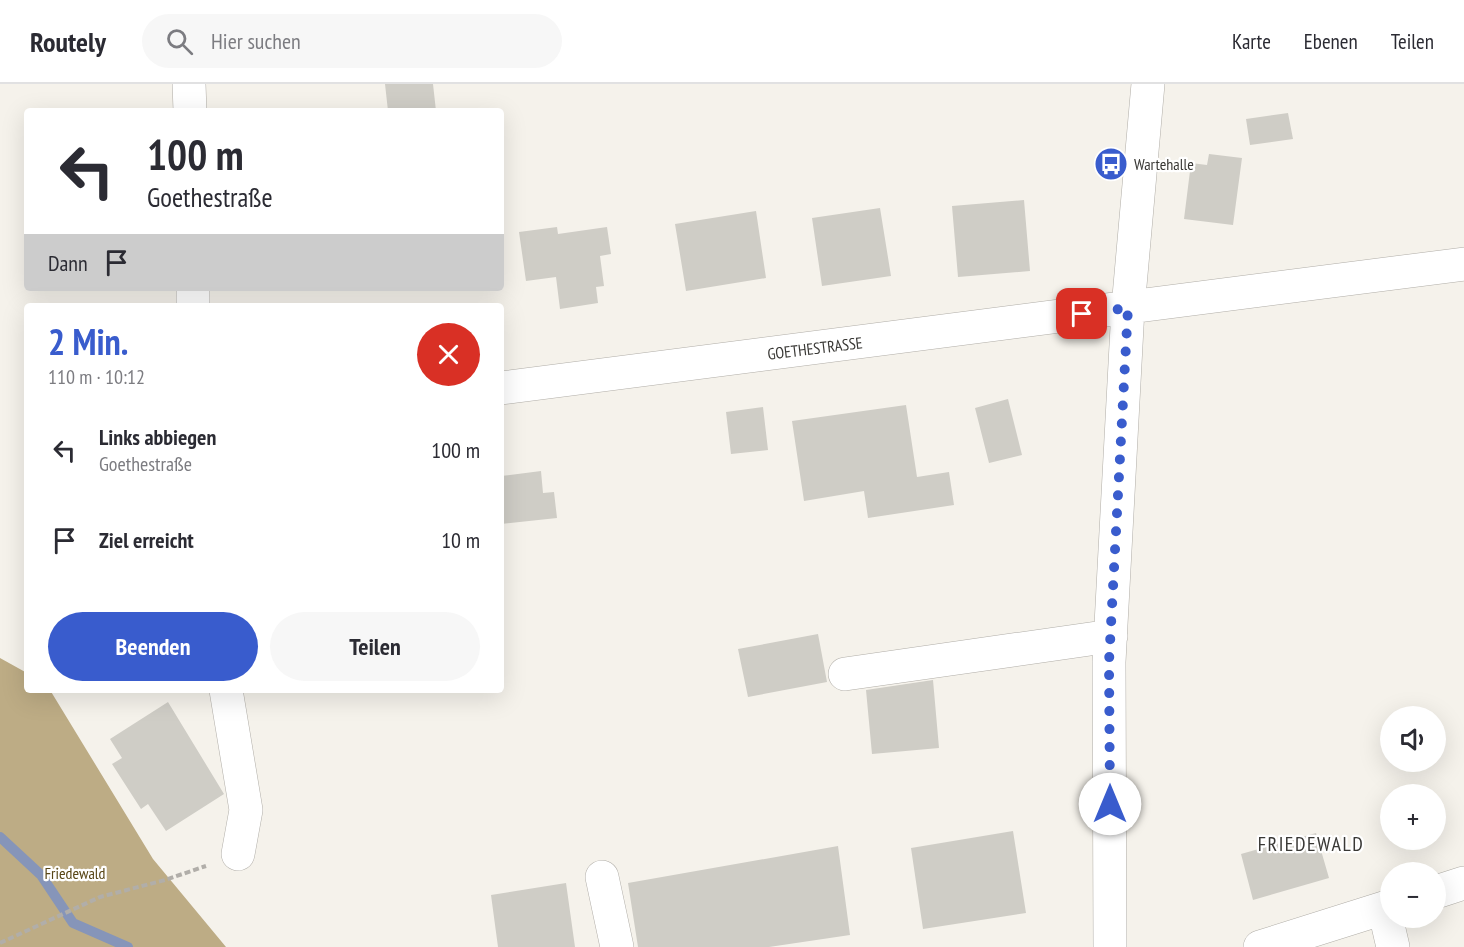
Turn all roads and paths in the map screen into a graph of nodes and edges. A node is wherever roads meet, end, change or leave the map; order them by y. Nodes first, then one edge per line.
1 (189, 84) edge
2 (1148, 84) edge
3 (190, 108) edge
4 (1464, 264) edge
5 (1128, 308) junction
6 (504, 388) edge
7 (1111, 636) junction
8 (845, 674) dead end
9 (226, 693) edge
10 (238, 854) joint
11 (602, 877) dead end
12 (1464, 883) edge
13 (1446, 889) edge
14 (1380, 909) edge
15 (1391, 928) edge
16 (0, 944) edge
17 (617, 947) edge
18 (1110, 947) edge
19 (1260, 947) edge
20 (1394, 947) edge

1 - 3 street
2 - 5 street
4 - 5 street, GOETHESTRASSE
5 - 6 street, GOETHESTRASSE
5 - 7 street
7 - 8 street
7 - 18 street
9 - 10 street
10 - 16 path
11 - 17 street
12 - 13 street
14 - 19 street
15 - 20 street

